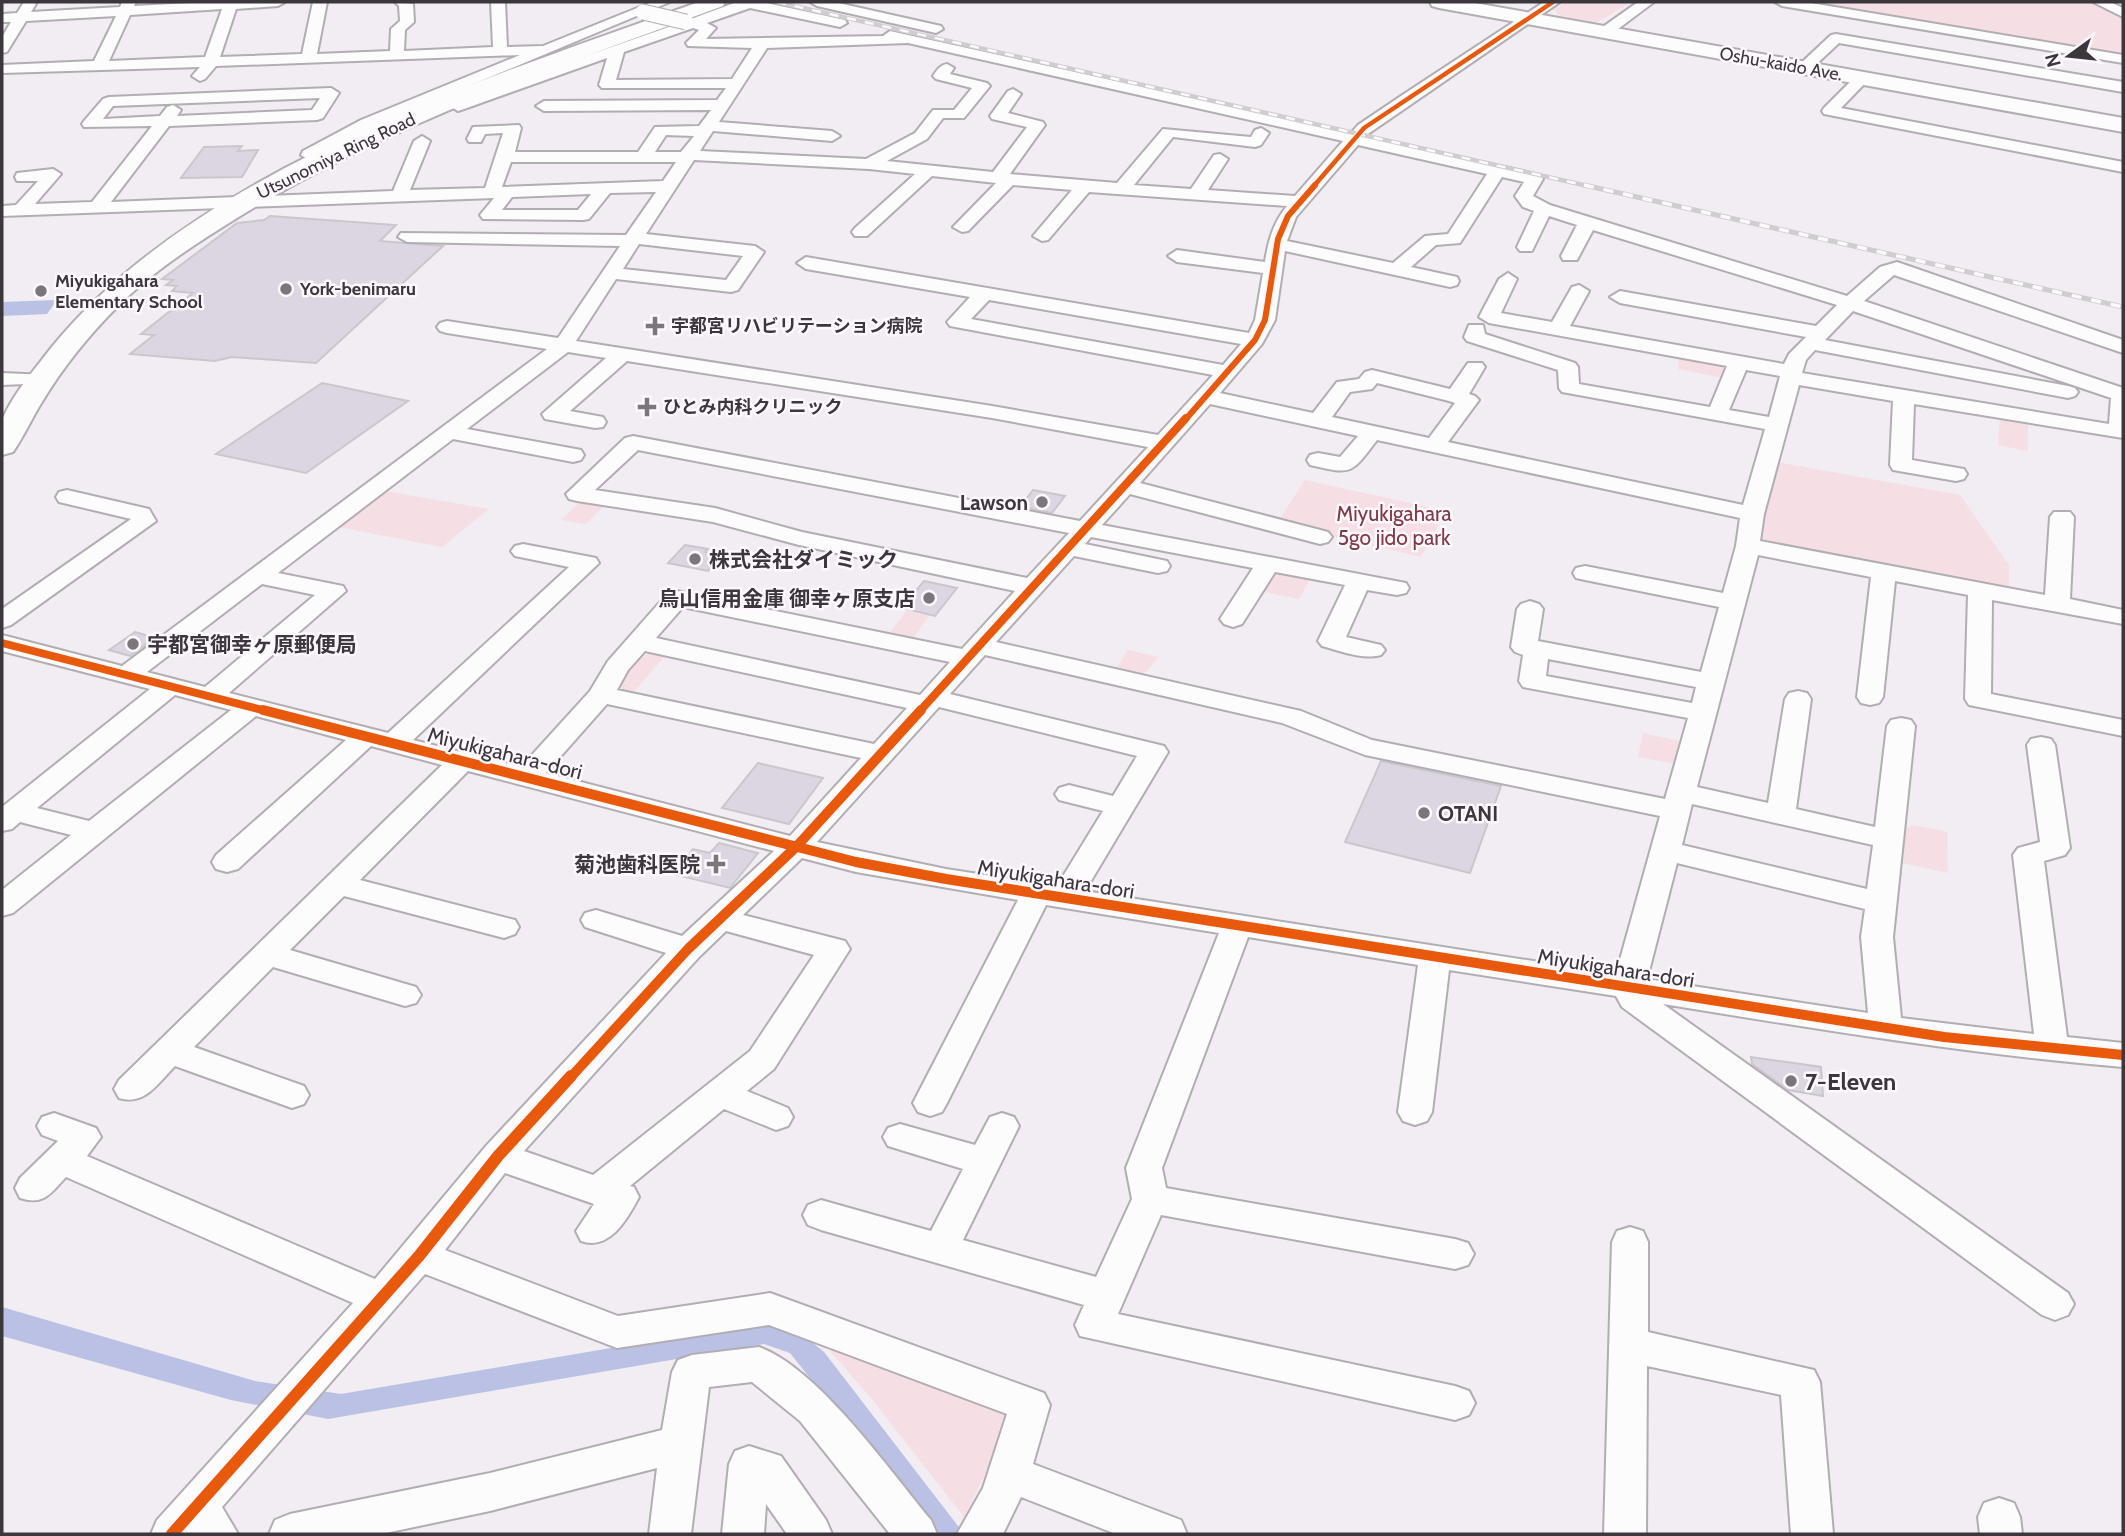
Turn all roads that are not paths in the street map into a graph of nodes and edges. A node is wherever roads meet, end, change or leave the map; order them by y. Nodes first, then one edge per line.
1 (31, 2) edge
2 (278, 2) edge
3 (320, 2) edge
4 (402, 2) edge
5 (498, 2) edge
6 (663, 2) edge
7 (682, 2) edge
8 (698, 2) edge
9 (747, 2) edge
10 (817, 2) edge
11 (1439, 2) edge
12 (1553, 2) edge
13 (1647, 2) edge
14 (1782, 2) edge
15 (2100, 2) edge
16 (230, 3) edge
17 (127, 6) edge
18 (721, 6) edge
19 (634, 7) edge
20 (2123, 13) edge
21 (22, 16) junction
22 (2, 18) edge
23 (1527, 18) junction
24 (697, 24) junction
25 (1605, 32) junction
26 (908, 39) junction
27 (762, 44) junction
28 (2050, 46) junction
29 (2, 49) edge
30 (620, 50) junction
31 (499, 51) junction
32 (549, 53) junction
33 (397, 55) junction
34 (344, 57) junction
35 (309, 58) junction
36 (2123, 59) edge
37 (682, 60) junction
38 (211, 62) junction
39 (144, 64) junction
40 (99, 66) junction
41 (1804, 68) junction
42 (9, 69) edge
43 (2029, 71) junction
44 (334, 77) dead end
45 (2123, 77) edge
46 (1862, 78) junction
47 (2086, 81) junction
48 (2, 83) edge
49 (736, 83) junction
50 (2123, 87) edge
51 (119, 94) dead end
52 (1013, 94) dead end
53 (182, 99) junction
54 (144, 101) junction
55 (969, 102) junction
56 (720, 105) junction
57 (544, 106) dead end
58 (1317, 117) dead end
59 (165, 120) junction
60 (127, 122) junction
61 (2123, 125) edge
62 (705, 128) junction
63 (1261, 133) dead end
64 (593, 136) dead end
65 (475, 139) dead end
66 (1354, 139) junction
67 (422, 141) dead end
68 (687, 156) junction
69 (505, 157) junction
70 (584, 157) junction
71 (643, 157) junction
72 (312, 158) junction
73 (1220, 159) dead end
74 (812, 161) junction
75 (869, 164) junction
76 (2123, 167) edge
77 (929, 170) junction
78 (1498, 170) junction
79 (1004, 178) junction
80 (20, 184) dead end
81 (667, 186) junction
82 (1085, 186) junction
83 (605, 188) junction
84 (1122, 188) junction
85 (500, 191) junction
86 (1197, 193) junction
87 (400, 194) junction
88 (233, 201) junction
89 (1299, 202) junction
90 (97, 208) junction
91 (1544, 209) junction
92 (2, 211) edge
93 (21, 211) junction
94 (1587, 223) junction
95 (962, 227) dead end
96 (861, 232) dead end
97 (1042, 236) dead end
98 (407, 237) dead end
99 (632, 239) junction
100 (1277, 244) junction
101 (1526, 247) dead end
102 (1177, 256) dead end
103 (1570, 256) dead end
104 (806, 263) dead end
105 (1273, 269) junction
106 (1397, 269) junction
107 (610, 273) junction
108 (1508, 279) dead end
109 (1450, 281) dead end
110 (1580, 291) dead end
111 (983, 295) junction
112 (1620, 297) dead end
113 (1850, 303) junction
114 (447, 327) dead end
115 (1558, 329) junction
116 (1476, 330) dead end
117 (1814, 338) junction
118 (1255, 340) junction
119 (563, 346) junction
120 (2123, 347) edge
121 (621, 356) junction
122 (1385, 359) dead end
123 (1739, 362) junction
124 (1475, 367) dead end
125 (1228, 372) junction
126 (1791, 374) junction
127 (1372, 376) junction
128 (15, 385) edge
129 (2074, 393) dead end
130 (1904, 396) junction
131 (1207, 397) junction
132 (1455, 397) junction
133 (2123, 397) edge
134 (1717, 414) junction
135 (1318, 421) junction
136 (595, 422) dead end
137 (1777, 425) junction
138 (449, 432) junction
139 (1372, 432) junction
140 (1165, 443) junction
141 (2, 446) edge
142 (1434, 446) junction
143 (573, 455) dead end
144 (1318, 460) dead end
145 (1956, 474) dead end
146 (1125, 486) junction
147 (67, 497) dead end
148 (1752, 514) junction
149 (2062, 517) dead end
150 (1320, 537) dead end
151 (1078, 538) junction
152 (1748, 546) junction
153 (523, 551) dead end
154 (1268, 564) junction
155 (1158, 566) dead end
156 (1884, 572) junction
157 (1585, 573) dead end
158 (258, 576) junction
159 (1359, 581) junction
160 (1033, 587) junction
161 (1397, 588) dead end
162 (1980, 590) junction
163 (1732, 601) junction
164 (2057, 604) junction
165 (1530, 608) dead end
166 (2123, 617) edge
167 (1233, 619) dead end
168 (2, 620) edge
169 (639, 642) junction
170 (2, 643) edge
171 (1537, 649) junction
172 (1372, 650) dead end
173 (973, 652) junction
174 (126, 675) junction
175 (1710, 682) junction
176 (170, 686) junction
177 (601, 695) junction
178 (210, 696) junction
179 (1870, 697) dead end
180 (1798, 699) dead end
181 (928, 701) junction
182 (251, 707) junction
183 (1702, 713) junction
184 (1901, 726) dead end
185 (2123, 727) edge
186 (367, 736) junction
187 (395, 743) junction
188 (2041, 745) dead end
189 (880, 754) junction
190 (463, 760) junction
191 (527, 777) junction
192 (1069, 794) dead end
193 (1678, 801) junction
194 (1122, 807) junction
195 (1781, 815) junction
196 (8, 817) edge
197 (94, 832) junction
198 (1888, 839) junction
199 (797, 846) junction
200 (1666, 851) junction
201 (227, 862) dead end
202 (338, 884) junction
203 (1051, 896) junction
204 (1881, 903) junction
205 (2, 906) edge
206 (720, 919) junction
207 (596, 920) dead end
208 (1237, 925) junction
209 (504, 927) dead end
210 (688, 949) junction
211 (268, 954) junction
212 (1435, 957) junction
213 (1628, 988) junction
214 (405, 995) dead end
215 (1886, 1028) junction
216 (2052, 1050) junction
217 (170, 1051) junction
218 (2123, 1055) edge
219 (131, 1089) dead end
220 (721, 1094) junction
221 (292, 1096) dead end
222 (930, 1103) dead end
223 (1415, 1112) dead end
224 (776, 1116) dead end
225 (1002, 1126) dead end
226 (900, 1137) dead end
227 (498, 1156) junction
228 (984, 1161) junction
229 (33, 1188) dead end
230 (598, 1191) junction
231 (1150, 1199) junction
232 (821, 1215) dead end
233 (594, 1231) dead end
234 (1630, 1242) dead end
235 (940, 1249) junction
236 (1455, 1254) dead end
237 (419, 1256) junction
238 (1107, 1296) junction
239 (380, 1298) junction
240 (2055, 1304) dead end
241 (1629, 1345) junction
242 (1455, 1403) dead end
243 (680, 1444) junction
244 (1009, 1474) junction
245 (194, 1527) edge
246 (290, 1534) edge
247 (670, 1534) edge
248 (743, 1534) edge
249 (811, 1534) edge
250 (916, 1534) edge
251 (978, 1534) edge
252 (1166, 1534) edge
253 (1625, 1534) edge
254 (1812, 1534) edge

1 - 21 street
2 - 16 street
3 - 35 street
4 - 33 street
5 - 31 street
6 - 19 street
7 - 32 highway
8 - 32 highway, Utsunomiya Ring Road
9 - 18 street
9 - 26 street
10 - 58 street
11 - 23 highway, Oshu-kaido Ave.
12 - 23 street
13 - 25 street
14 - 28 street
15 - 20 street
16 - 17 street
16 - 38 street
17 - 21 street
17 - 40 street
18 - 24 street
18 - 72 highway, Utsunomiya Ring Road
19 - 24 street, bridge
19 - 32 street
21 - 22 street
21 - 29 street
23 - 25 highway, Oshu-kaido Ave.
23 - 66 street
24 - 30 street
24 - 37 street
25 - 41 highway, Oshu-kaido Ave.
26 - 27 street
26 - 66 street
27 - 37 street
27 - 49 street
28 - 36 street
28 - 43 street
30 - 37 street
30 - 37 street
30 - 72 street
31 - 32 street
31 - 33 street
32 - 72 highway, Utsunomiya Ring Road
33 - 34 street
34 - 35 street
34 - 44 street
35 - 38 street
37 - 49 street
38 - 39 street
38 - 53 street
39 - 40 street
39 - 51 street
40 - 42 street
41 - 43 street
41 - 46 highway, Oshu-kaido Ave.
42 - 48 street
43 - 47 street
45 - 47 street
46 - 61 highway, Oshu-kaido Ave.
46 - 76 street
47 - 50 street
49 - 56 street
52 - 79 street
53 - 54 street
53 - 59 street
53 - 59 street
54 - 60 street
54 - 60 street
55 - 55 street
55 - 75 street
56 - 57 street
56 - 62 street
59 - 60 street
59 - 90 street
62 - 68 street
62 - 71 street
62 - 74 street
63 - 84 street
64 - 70 street
65 - 69 street
66 - 78 street
66 - 89 street
67 - 87 street
68 - 71 street
68 - 74 street
68 - 81 street
69 - 70 street
69 - 85 street
70 - 71 street
72 - 88 highway, Utsunomiya Ring Road
73 - 86 street
74 - 75 street
75 - 77 street
77 - 79 street
77 - 96 street
78 - 91 street
78 - 106 street
79 - 82 street
79 - 95 street
80 - 93 street
81 - 83 street
81 - 99 street
82 - 84 street
82 - 97 street
83 - 85 street
83 - 85 street
84 - 86 street
85 - 87 street
86 - 89 street
87 - 88 street
88 - 90 street
88 - 128 highway, Utsunomiya Ring Road
89 - 100 street
90 - 93 street
91 - 94 street
91 - 101 street
92 - 93 street
94 - 103 street
94 - 113 street
98 - 99 street
99 - 107 street
99 - 107 street
100 - 105 street
100 - 106 street
102 - 105 street
104 - 111 street
105 - 118 street
106 - 109 street
107 - 119 street
108 - 115 street
110 - 115 street
111 - 118 street
111 - 125 street
112 - 117 street
113 - 117 street
113 - 120 street
113 - 133 street
114 - 119 street
115 - 123 street
116 - 134 street
117 - 126 street
117 - 129 street
118 - 125 street
119 - 121 street
119 - 138 street
121 - 136 street
121 - 140 street
122 - 127 street
123 - 126 street
123 - 134 street
124 - 132 street
125 - 131 street
126 - 130 street
126 - 137 street
127 - 132 street
127 - 135 street
128 - 141 highway, Utsunomiya Ring Road
130 - 133 street
130 - 145 street
131 - 135 street
131 - 140 street
132 - 142 street
134 - 137 street
135 - 139 street
137 - 148 street
138 - 143 street
138 - 158 street
139 - 142 street
139 - 144 street
140 - 146 street
142 - 148 street
146 - 150 street
146 - 151 street
147 - 168 street
148 - 152 street
149 - 164 street
151 - 154 street
151 - 155 street
151 - 160 street
151 - 160 street
152 - 156 street
152 - 163 street
153 - 187 street
154 - 159 street
154 - 167 street
156 - 162 street
156 - 179 street
157 - 163 street
158 - 174 street
158 - 178 street
159 - 161 street
159 - 172 street
160 - 173 street
162 - 164 street
162 - 185 street
163 - 175 street
164 - 166 street
165 - 171 street
169 - 173 street
169 - 177 street
169 - 181 street
170 - 174 street, Miyukigahara-dori
171 - 175 street
171 - 183 street
173 - 181 street
173 - 193 street
174 - 176 street, Miyukigahara-dori
175 - 183 street
176 - 178 street, Miyukigahara-dori
176 - 196 street
177 - 189 street
177 - 191 street
178 - 182 street, Miyukigahara-dori
180 - 195 street
181 - 189 street
181 - 194 street
182 - 186 street, Miyukigahara-dori
182 - 197 street
183 - 193 street
184 - 198 street
186 - 187 street, Miyukigahara-dori
186 - 201 street
187 - 190 street, Miyukigahara-dori
188 - 216 street
189 - 199 street
190 - 191 street, Miyukigahara-dori
190 - 202 street
191 - 199 street, Miyukigahara-dori
192 - 194 street
193 - 195 street
193 - 200 street
194 - 203 street
195 - 198 street
196 - 197 street
197 - 205 street
198 - 204 street
199 - 203 street, Miyukigahara-dori
199 - 206 street
200 - 204 street
200 - 213 street
202 - 209 street
202 - 211 street
203 - 208 street, Miyukigahara-dori
203 - 222 street
204 - 215 street
206 - 210 street
206 - 220 street
207 - 210 street
208 - 212 street, Miyukigahara-dori
208 - 231 street
210 - 227 street
211 - 214 street
211 - 217 street
212 - 213 street, Miyukigahara-dori
212 - 223 street
213 - 215 street, Miyukigahara-dori
213 - 240 street
215 - 216 street, Miyukigahara-dori
216 - 218 street, Miyukigahara-dori
217 - 219 street
217 - 221 street
220 - 224 street
220 - 230 street
225 - 228 street
226 - 228 street
227 - 230 street
227 - 237 street
228 - 235 street
229 - 239 street
230 - 233 street
231 - 236 street
231 - 238 street
232 - 235 street
234 - 241 street
235 - 238 street
237 - 239 street
237 - 244 street
238 - 242 street
239 - 245 street
241 - 253 street
241 - 254 street
243 - 246 street
243 - 247 street
243 - 250 street
244 - 251 street
244 - 252 street
248 - 249 street

